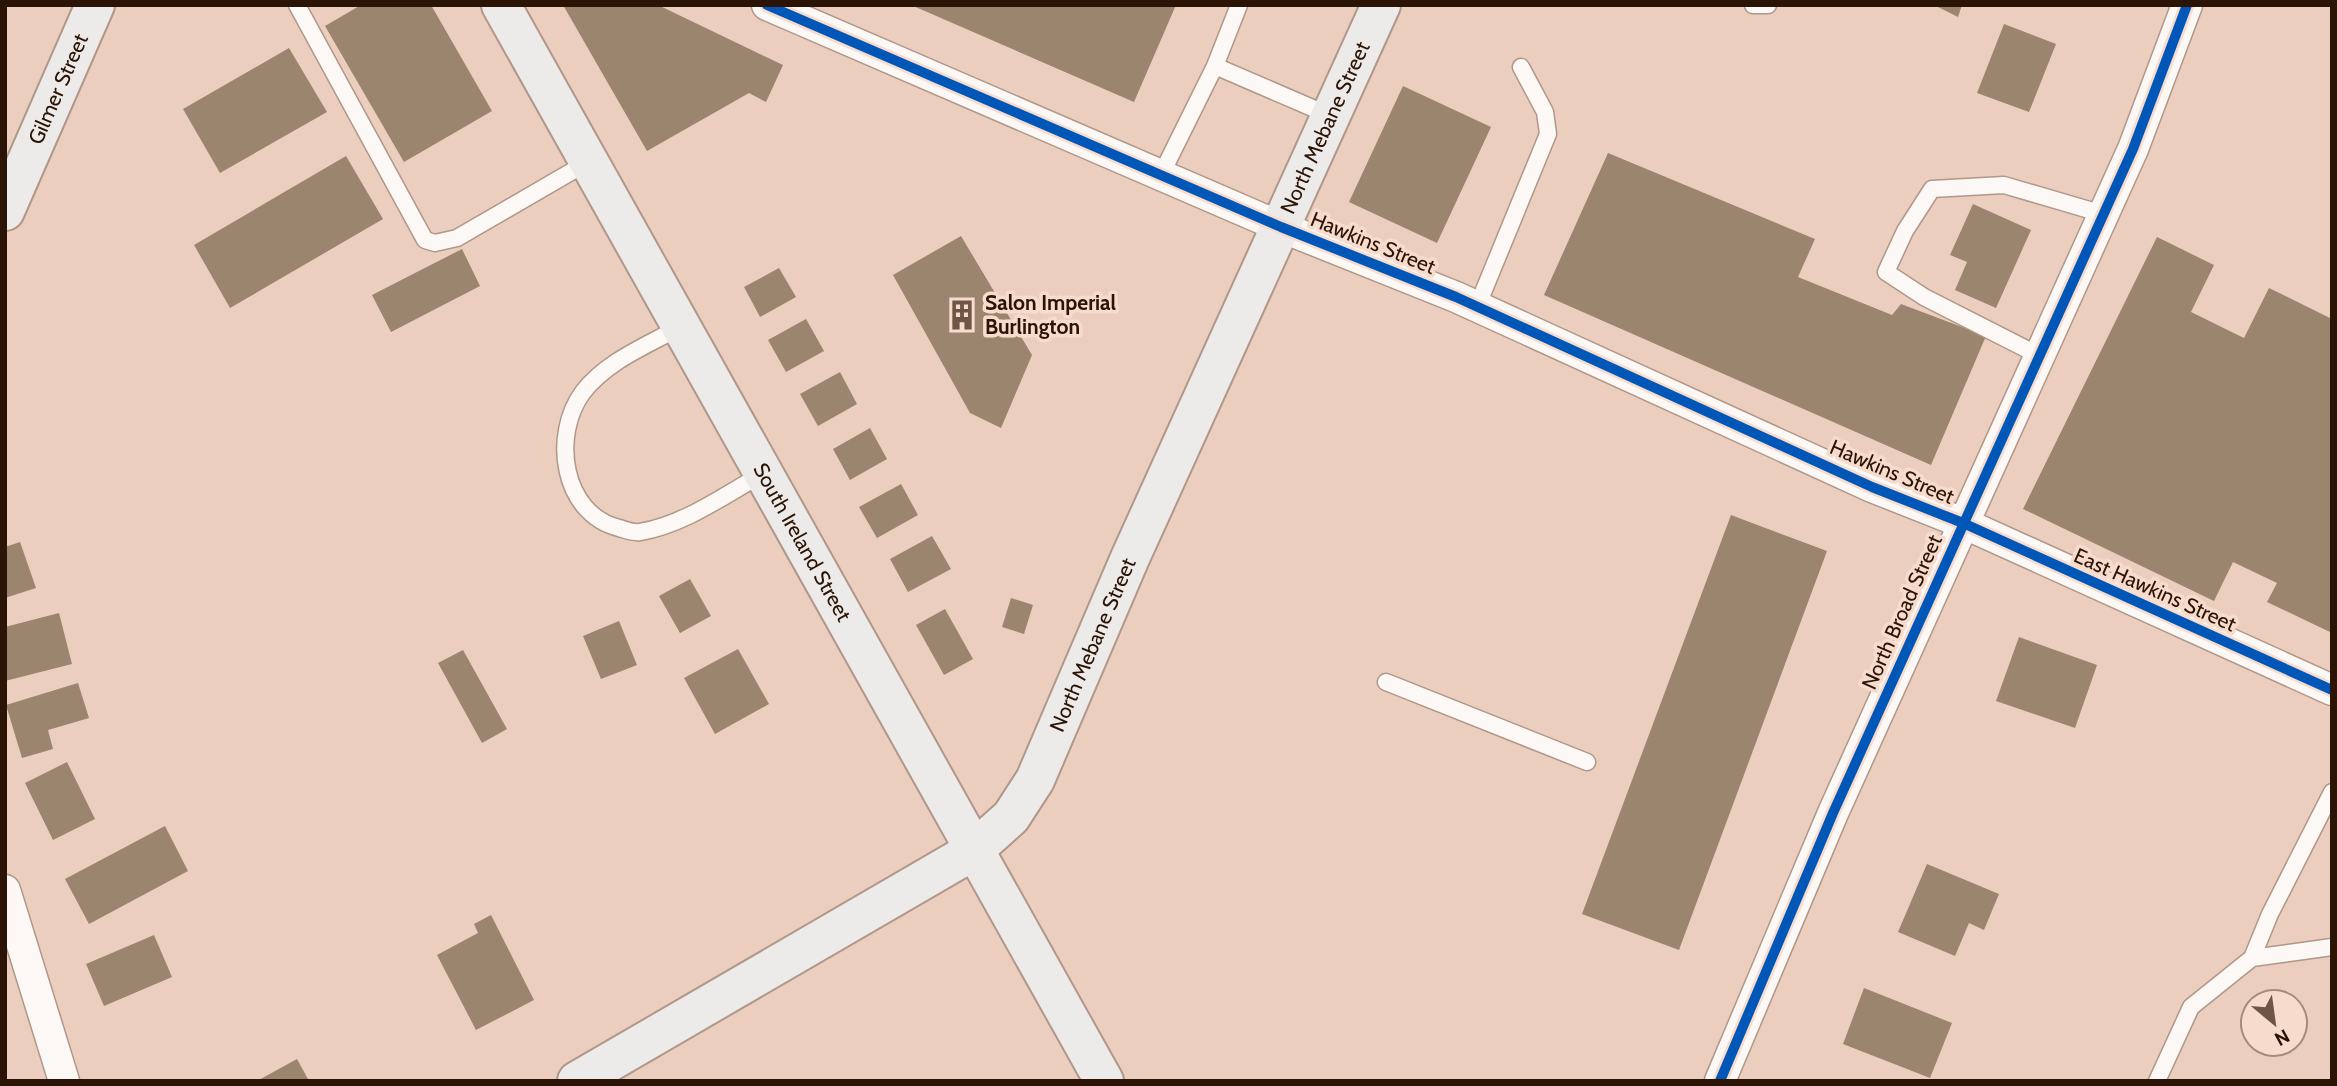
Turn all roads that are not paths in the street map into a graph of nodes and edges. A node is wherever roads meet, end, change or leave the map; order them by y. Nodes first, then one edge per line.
1 (95, 5) edge
2 (297, 5) edge
3 (501, 5) edge
4 (766, 5) edge
5 (1239, 5) edge
6 (1381, 5) edge
7 (1753, 5) edge
8 (1768, 5) edge
9 (2187, 5) edge
10 (1215, 66) junction
11 (1521, 67) dead end
12 (1331, 116) junction
13 (588, 162) junction
14 (1161, 175) junction
15 (5, 211) edge
16 (2103, 214) junction
17 (1281, 227) junction
18 (1477, 307) junction
19 (680, 327) junction
20 (2040, 356) junction
21 (764, 473) junction
22 (1963, 523) junction
23 (1386, 682) dead end
24 (2332, 690) edge
25 (1587, 761) dead end
26 (2332, 792) edge
27 (973, 851) junction
28 (5, 890) edge
29 (2332, 947) edge
30 (2252, 958) junction
31 (64, 1081) edge
32 (577, 1081) edge
33 (1104, 1081) edge
34 (1720, 1081) edge
35 (2157, 1081) edge

1 - 15 street, Gilmer Street
2 - 13 lane
3 - 13 street, South Ireland Street
4 - 14 street, Hawkins Street
5 - 10 lane
6 - 12 street, North Mebane Street
7 - 8 lane
9 - 16 street, North Broad Street
10 - 12 lane
10 - 14 lane
11 - 18 lane
12 - 17 street, North Mebane Street
13 - 19 street, South Ireland Street
14 - 17 street, Hawkins Street
16 - 20 street, North Broad Street
16 - 20 lane
17 - 18 street, Hawkins Street
17 - 27 street, North Mebane Street
18 - 22 street, Hawkins Street
19 - 21 street, South Ireland Street
19 - 21 lane
20 - 22 street, North Broad Street
21 - 27 street, South Ireland Street
22 - 24 street, East Hawkins Street
22 - 34 street, North Broad Street
23 - 25 lane
26 - 30 lane
27 - 32 street, North Mebane Street
27 - 33 street, South Ireland Street
28 - 31 street
29 - 30 lane
30 - 35 lane

